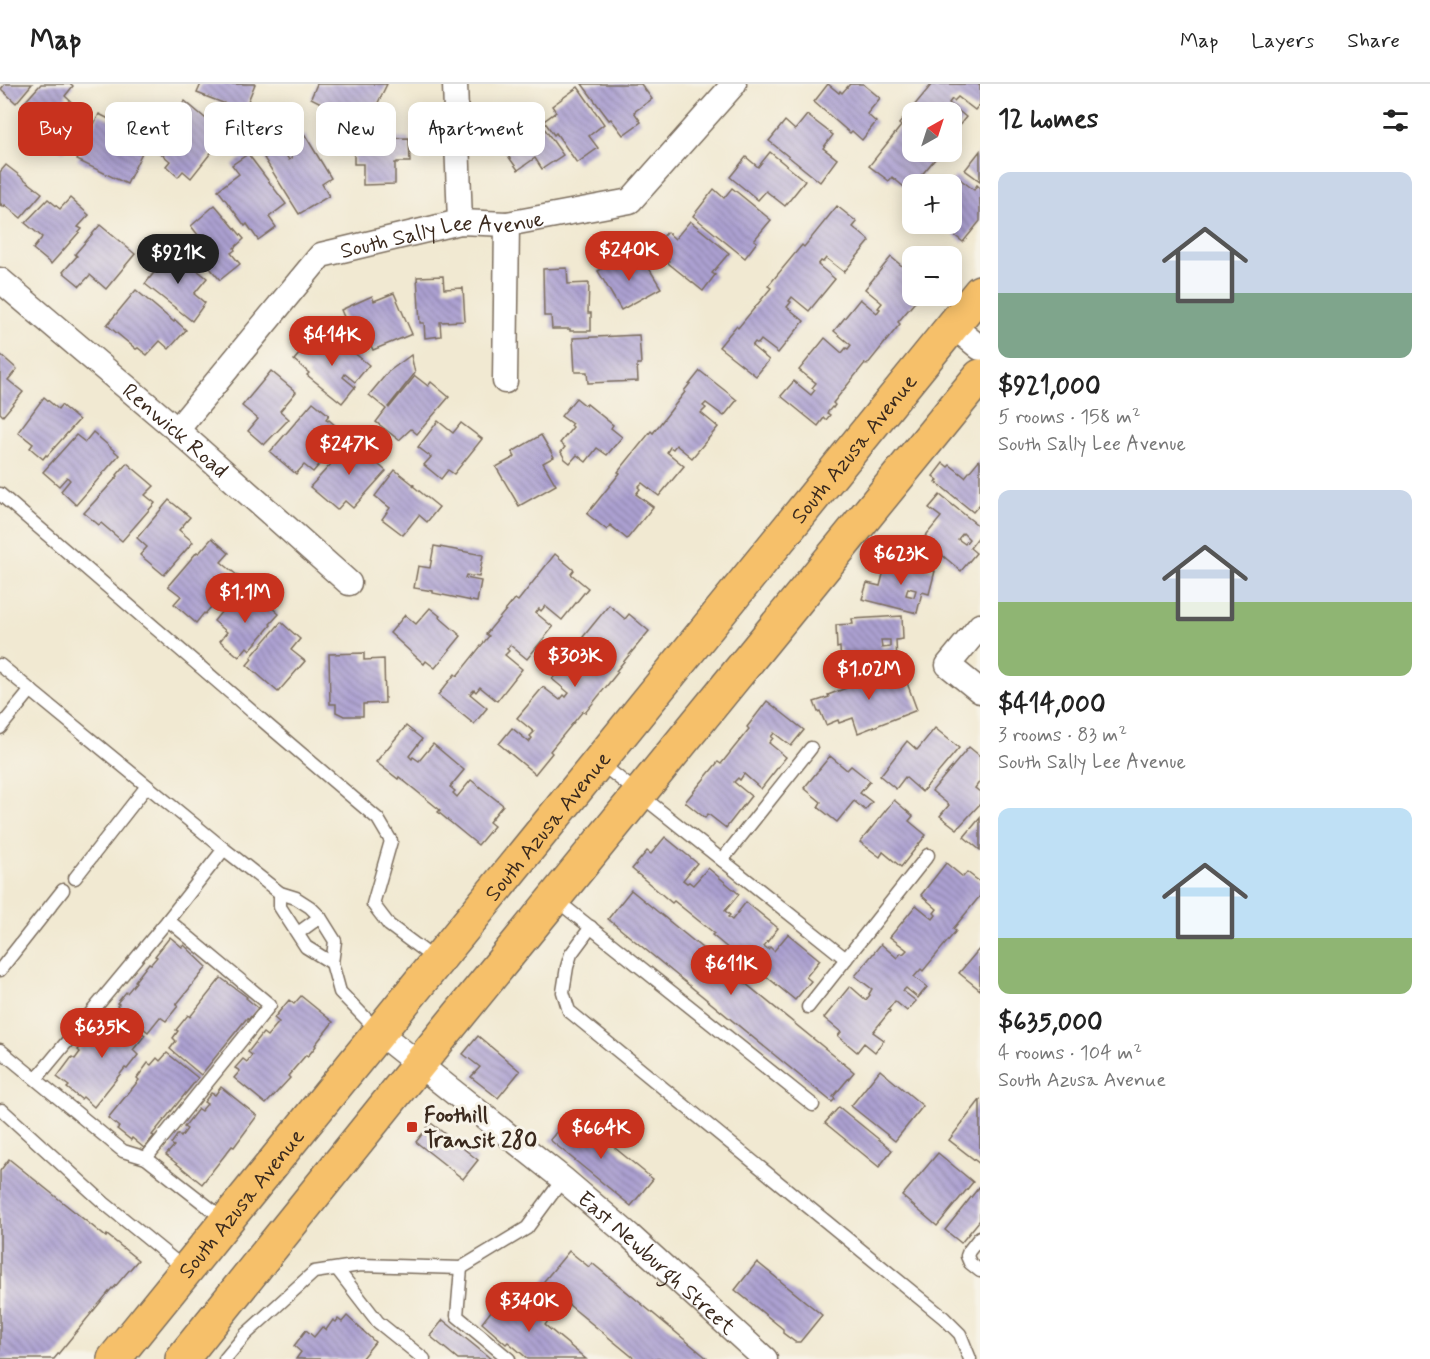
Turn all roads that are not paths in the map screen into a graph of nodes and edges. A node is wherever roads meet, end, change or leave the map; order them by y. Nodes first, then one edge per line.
1 (455, 84) edge
2 (734, 84) edge
3 (460, 222) junction
4 (507, 224) junction
5 (0, 280) edge
6 (980, 292) edge
7 (953, 326) junction
8 (980, 348) edge
9 (980, 376) edge
10 (506, 381) dead end
11 (177, 430) junction
12 (0, 494) edge
13 (349, 583) dead end
14 (980, 626) edge
15 (0, 665) edge
16 (31, 690) junction
17 (980, 691) edge
18 (0, 728) edge
19 (811, 748) dead end
20 (598, 761) junction
21 (147, 786) junction
22 (639, 795) junction
23 (224, 849) junction
24 (928, 855) dead end
25 (722, 860) junction
26 (75, 878) dead end
27 (63, 890) dead end
28 (280, 893) junction
29 (554, 898) junction
30 (320, 917) junction
31 (168, 920) junction
32 (591, 927) junction
33 (298, 933) junction
34 (846, 959) junction
35 (436, 960) junction
36 (332, 963) junction
37 (0, 970) edge
38 (808, 1007) dead end
39 (378, 1032) junction
40 (0, 1050) edge
41 (419, 1064) junction
42 (36, 1079) junction
43 (813, 1105) dead end
44 (1, 1111) edge
45 (146, 1158) junction
46 (563, 1179) junction
47 (225, 1221) junction
48 (980, 1237) edge
49 (461, 1268) junction
50 (337, 1269) junction
51 (186, 1270) junction
52 (980, 1271) edge
53 (114, 1359) edge
54 (182, 1359) edge
55 (225, 1359) edge
56 (424, 1359) edge
57 (509, 1359) edge
58 (765, 1359) edge
59 (970, 1359) edge

1 - 3 street
2 - 4 street, South Sally Lee Avenue
3 - 4 street, South Sally Lee Avenue
3 - 11 street, South Sally Lee Avenue
4 - 10 street
5 - 11 street, Renwick Road
6 - 7 main road, South Azusa Avenue
7 - 8 street
7 - 20 main road, South Azusa Avenue
9 - 22 main road
11 - 13 street, Renwick Road
12 - 35 lane
14 - 17 street
15 - 16 lane
16 - 18 lane
16 - 21 lane
19 - 25 lane
20 - 22 lane
20 - 35 main road, South Azusa Avenue
21 - 23 lane
21 - 26 lane
22 - 25 lane
22 - 29 main road
23 - 28 lane
23 - 31 lane
24 - 34 lane
25 - 34 lane
27 - 37 lane
28 - 30 lane
28 - 33 lane
29 - 32 lane
29 - 41 main road
30 - 33 lane
30 - 36 lane
31 - 42 lane
31 - 45 lane
32 - 43 lane
32 - 59 lane
33 - 36 lane
34 - 38 lane
35 - 39 main road, South Azusa Avenue
36 - 39 lane
39 - 41 street, East Newburgh Street
39 - 47 main road, South Azusa Avenue
40 - 42 lane
41 - 46 street, East Newburgh Street
41 - 54 main road
42 - 45 lane
44 - 51 lane
45 - 47 lane
46 - 49 lane
46 - 58 street, East Newburgh Street
47 - 51 main road, South Azusa Avenue
48 - 52 lane
49 - 50 lane
49 - 57 lane
50 - 55 lane
50 - 56 lane
51 - 53 main road, South Azusa Avenue

